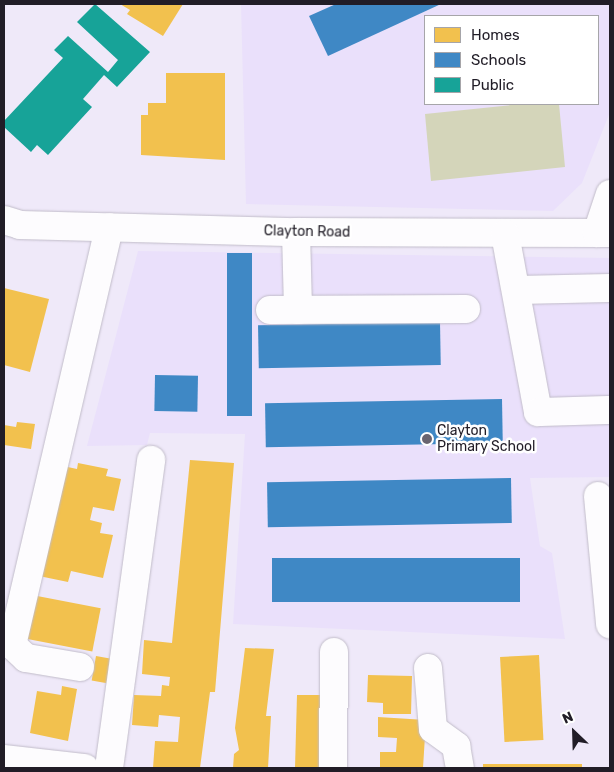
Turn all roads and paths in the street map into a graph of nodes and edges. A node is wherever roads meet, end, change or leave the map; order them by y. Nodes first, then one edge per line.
1 (610, 194) edge
2 (4, 220) edge
3 (109, 227) junction
4 (296, 232) junction
5 (604, 233) edge
6 (505, 234) junction
7 (610, 288) edge
8 (518, 290) junction
9 (466, 308) dead end
10 (270, 310) dead end
11 (298, 310) junction
12 (610, 410) edge
13 (151, 460) dead end
14 (598, 496) dead end
15 (606, 540) edge
16 (610, 624) edge
17 (334, 652) dead end
18 (80, 667) dead end
19 (428, 668) dead end
20 (9, 762) edge
21 (84, 768) edge
22 (109, 768) edge
23 (333, 768) edge
24 (460, 768) edge

1 - 5 street
2 - 3 street, Clayton Road
3 - 4 street, Clayton Road
3 - 18 street
4 - 6 street, Clayton Road
4 - 11 street
5 - 6 street, Clayton Road
6 - 8 street
7 - 8 street
8 - 12 street
9 - 11 street
10 - 11 street
13 - 22 street
14 - 15 street
15 - 16 street
17 - 23 street
19 - 24 street
20 - 21 street

